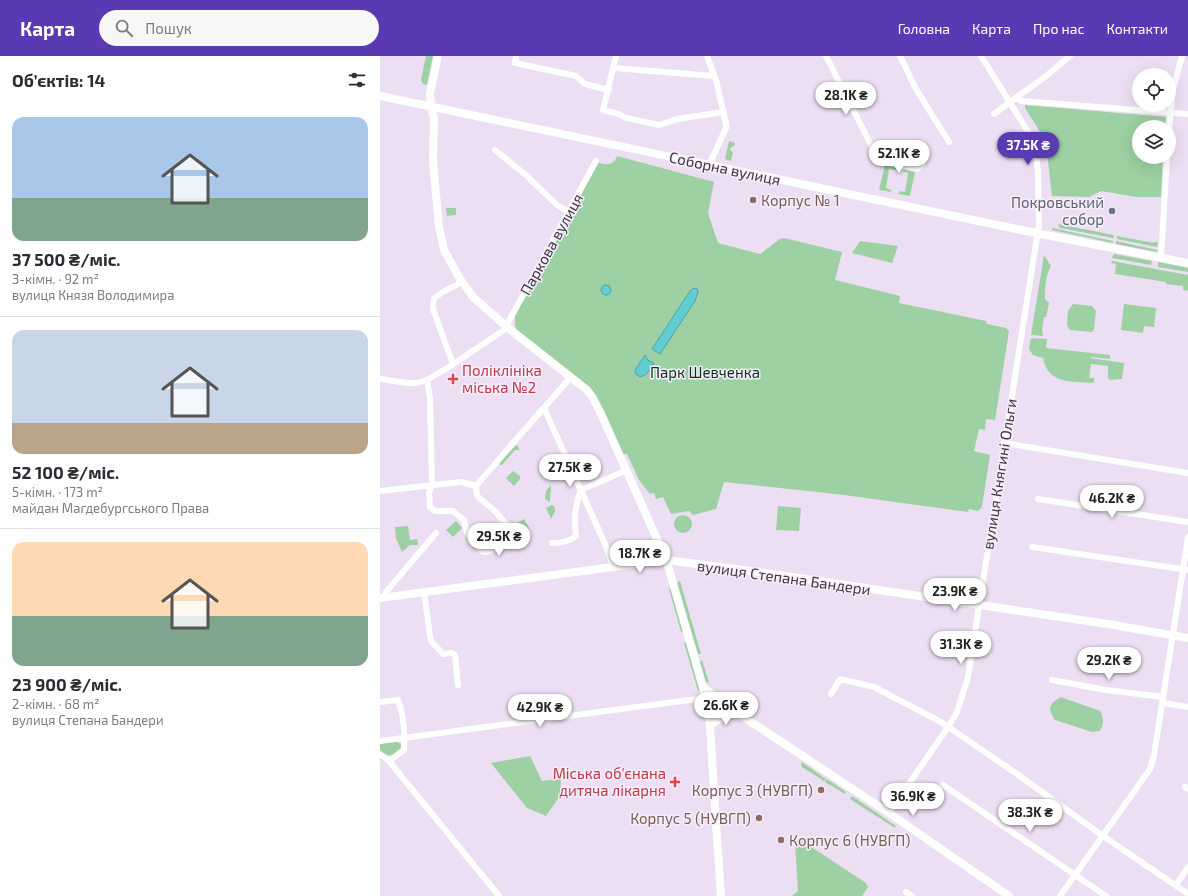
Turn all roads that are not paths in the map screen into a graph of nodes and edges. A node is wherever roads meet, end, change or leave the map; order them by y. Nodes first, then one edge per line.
1 (438, 56) edge
2 (516, 56) edge
3 (616, 56) edge
4 (707, 56) edge
5 (826, 56) edge
6 (900, 56) edge
7 (980, 56) edge
8 (1070, 56) edge
9 (1182, 56) edge
10 (614, 68) junction
11 (714, 76) junction
12 (609, 90) junction
13 (380, 96) edge
14 (1016, 98) junction
15 (1009, 102) junction
16 (431, 107) junction
17 (724, 112) junction
18 (1170, 113) junction
19 (994, 114) dead end
20 (1188, 114) edge
21 (1170, 120) edge
22 (949, 142) dead end
23 (495, 150) dead end
24 (596, 161) dead end
25 (1167, 164) edge
26 (709, 165) junction
27 (920, 167) dead end
28 (569, 212) junction
29 (1037, 233) junction
30 (1161, 258) junction
31 (1188, 263) edge
32 (462, 282) junction
33 (507, 327) junction
34 (453, 364) junction
35 (571, 377) junction
36 (380, 379) edge
37 (427, 380) junction
38 (544, 408) junction
39 (1004, 443) junction
40 (627, 470) junction
41 (1188, 473) edge
42 (432, 486) junction
43 (476, 486) junction
44 (580, 490) junction
45 (380, 491) edge
46 (1038, 499) dead end
47 (1188, 522) edge
48 (436, 533) dead end
49 (1188, 537) edge
50 (552, 543) dead end
51 (1032, 547) dead end
52 (666, 560) junction
53 (611, 561) dead end
54 (1186, 570) edge
55 (424, 592) junction
56 (382, 597) edge
57 (979, 605) junction
58 (1173, 635) junction
59 (1188, 638) edge
60 (1052, 680) dead end
61 (458, 685) dead end
62 (704, 688) junction
63 (831, 694) dead end
64 (719, 700) junction
65 (1163, 700) junction
66 (380, 702) edge
67 (707, 702) junction
68 (1188, 707) edge
69 (736, 712) junction
70 (710, 726) junction
71 (948, 727) junction
72 (405, 738) junction
73 (380, 741) edge
74 (380, 754) edge
75 (389, 761) junction
76 (943, 785) dead end
77 (889, 812) junction
78 (1103, 836) junction
79 (1188, 867) edge
80 (1076, 874) junction
81 (1176, 885) junction
82 (906, 892) dead end
83 (1188, 894) edge
84 (499, 896) edge
85 (721, 896) edge
86 (912, 896) edge
87 (1009, 896) edge
88 (1060, 896) edge
89 (1106, 896) edge

1 - 16 main road
2 - 12 street
3 - 10 street
4 - 11 street
5 - 27 street
6 - 22 street
7 - 15 street, вулиця Княгині Ольги
8 - 14 street
9 - 18 street
10 - 11 street
10 - 12 street
11 - 17 street
12 - 17 street
13 - 16 main road, Соборна вулиця
14 - 15 street
14 - 18 street
15 - 19 street
15 - 29 street, вулиця Княгині Ольги
16 - 26 main road, Соборна вулиця
16 - 32 main road
17 - 26 street
18 - 20 street
18 - 21 street
23 - 28 street
24 - 28 street, Паркова вулиця
25 - 30 street
26 - 29 main road, Соборна вулиця
28 - 33 street, Паркова вулиця
29 - 30 main road, Соборна вулиця
29 - 39 street, вулиця Княгині Ольги
30 - 31 main road, Соборна вулиця
32 - 33 main road
32 - 34 street
33 - 34 street
33 - 35 main road
34 - 37 street
35 - 38 street
35 - 40 main road
36 - 37 street
37 - 42 street
38 - 43 street
38 - 44 street
39 - 41 street
39 - 57 street, вулиця Княгині Ольги
40 - 44 street
40 - 52 main road
42 - 43 street
42 - 43 street
42 - 45 street
44 - 50 street
44 - 53 street
46 - 47 street
48 - 56 street
49 - 54 street
51 - 54 street
52 - 55 main road, вулиця Степана Бандери
52 - 57 main road, вулиця Степана Бандери
52 - 62 main road
54 - 58 street
55 - 56 main road, вулиця Степана Бандери
55 - 61 street
57 - 58 main road, вулиця Степана Бандери
57 - 71 street, вулиця Княгині Ольги
58 - 59 main road, вулиця Степана Бандери
58 - 65 street
60 - 65 street
62 - 64 main road
62 - 67 main road
63 - 71 street
64 - 67 main road
64 - 69 main road
65 - 68 street
65 - 78 street
66 - 72 street
67 - 69 main road
67 - 70 main road
67 - 72 street
69 - 70 main road
69 - 77 main road
70 - 85 main road
71 - 77 street, вулиця Княгині Ольги
71 - 78 street
72 - 73 street
72 - 75 street
74 - 75 street
75 - 84 street
76 - 80 street
77 - 87 main road
78 - 80 street
78 - 81 street
79 - 81 street
80 - 88 street
80 - 89 street
81 - 83 street
82 - 86 street

